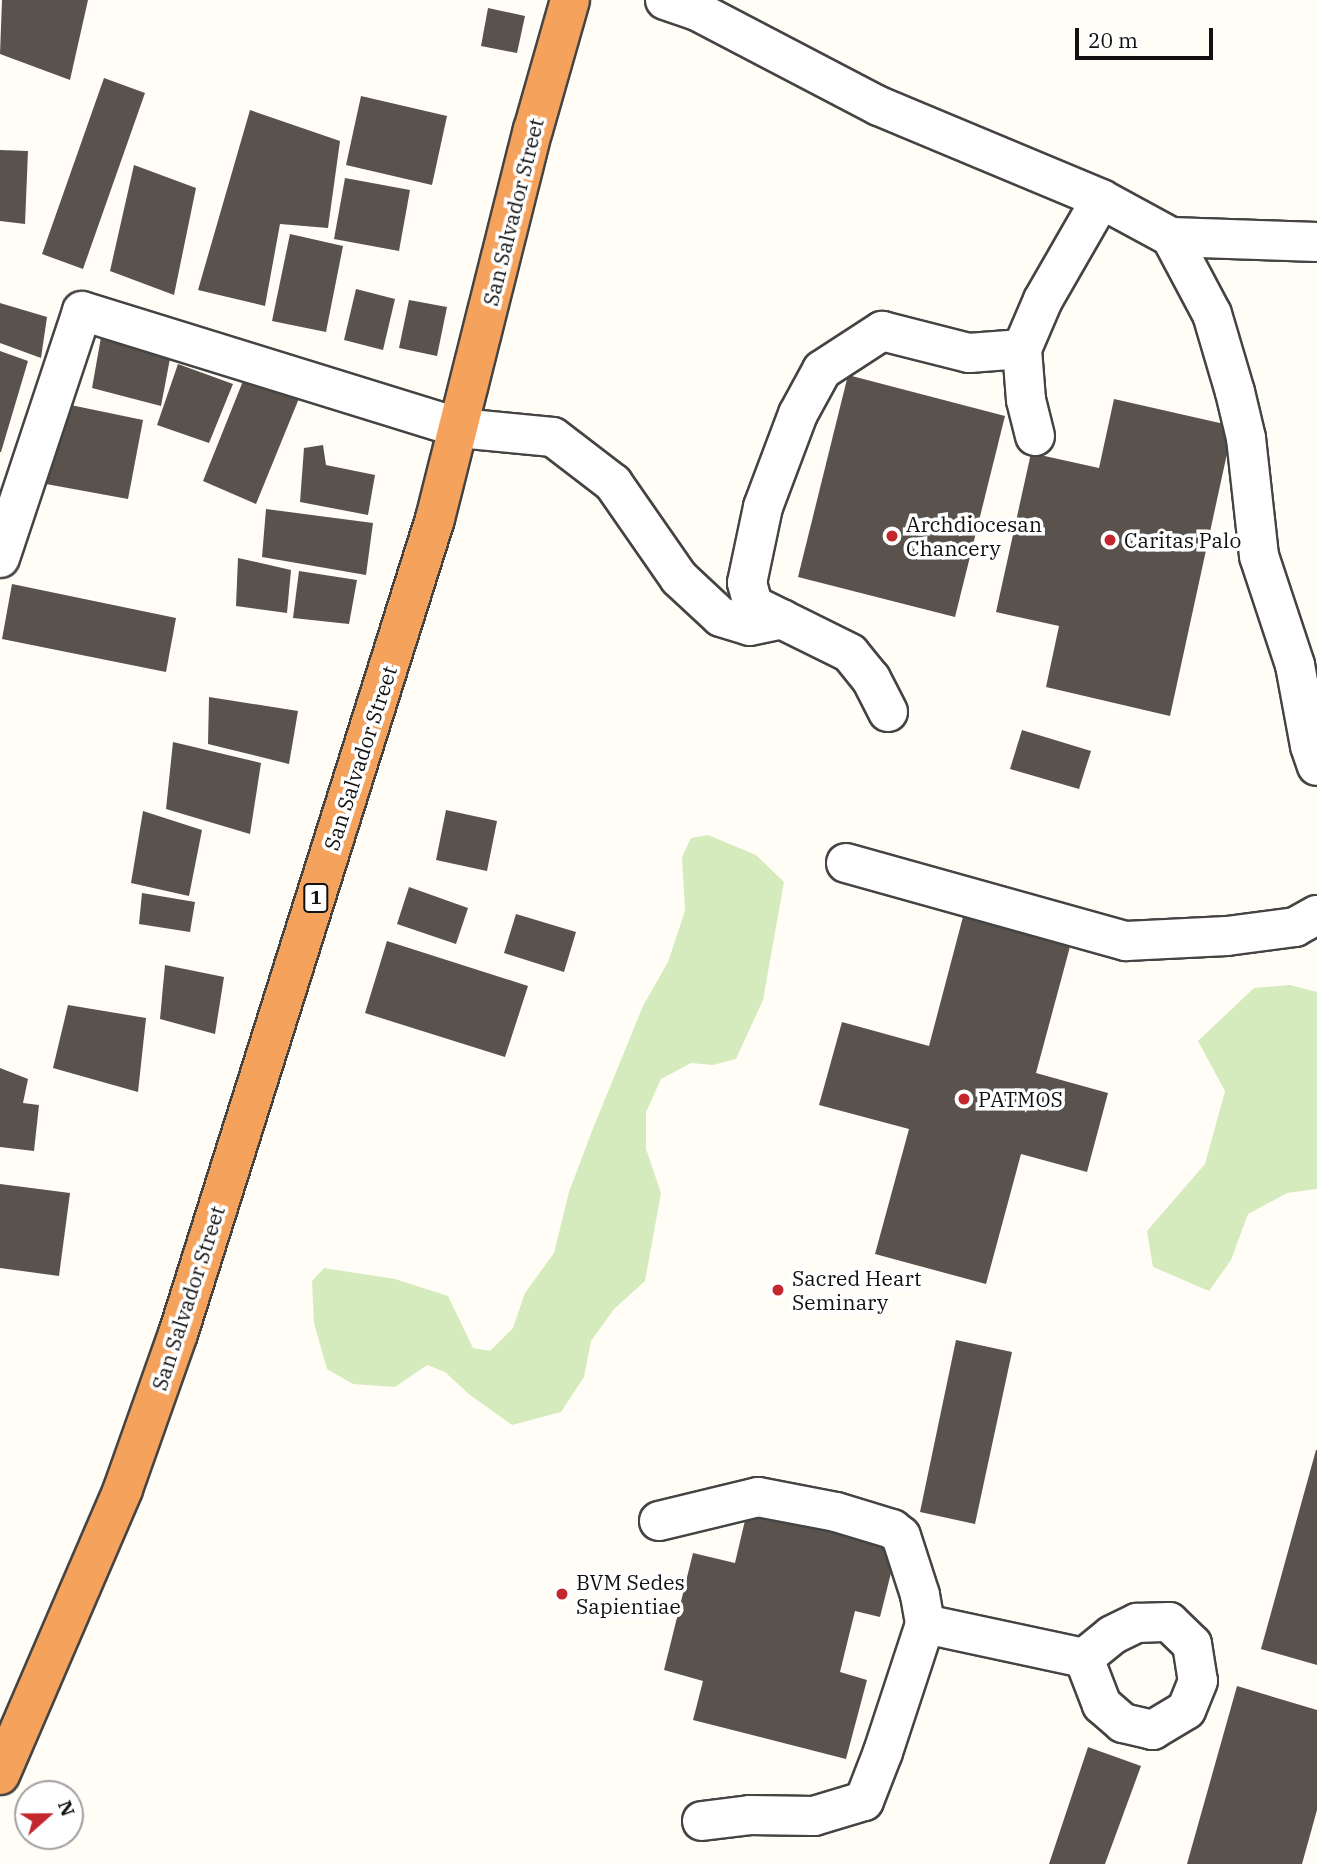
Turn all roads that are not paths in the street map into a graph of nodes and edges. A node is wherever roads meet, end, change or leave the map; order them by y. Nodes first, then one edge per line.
1 (570, 0) edge
2 (665, 0) edge
3 (1101, 199) junction
4 (1171, 237) junction
5 (1317, 242) edge
6 (1023, 349) junction
7 (458, 428) junction
8 (1035, 436) dead end
9 (0, 558) edge
10 (782, 619) junction
11 (888, 712) dead end
12 (1317, 766) edge
13 (846, 863) dead end
14 (1317, 915) edge
15 (659, 1521) dead end
16 (925, 1624) junction
17 (1084, 1658) dead end
18 (0, 1775) edge
19 (702, 1821) dead end

1 - 7 highway, San Salvador Street / 1
2 - 3 street
3 - 4 street
3 - 6 street
4 - 5 street
4 - 12 street
6 - 8 street
6 - 10 street
7 - 9 street
7 - 10 street
7 - 18 highway, San Salvador Street / 1
10 - 11 street
13 - 14 street
15 - 16 street
16 - 17 street
16 - 19 street

